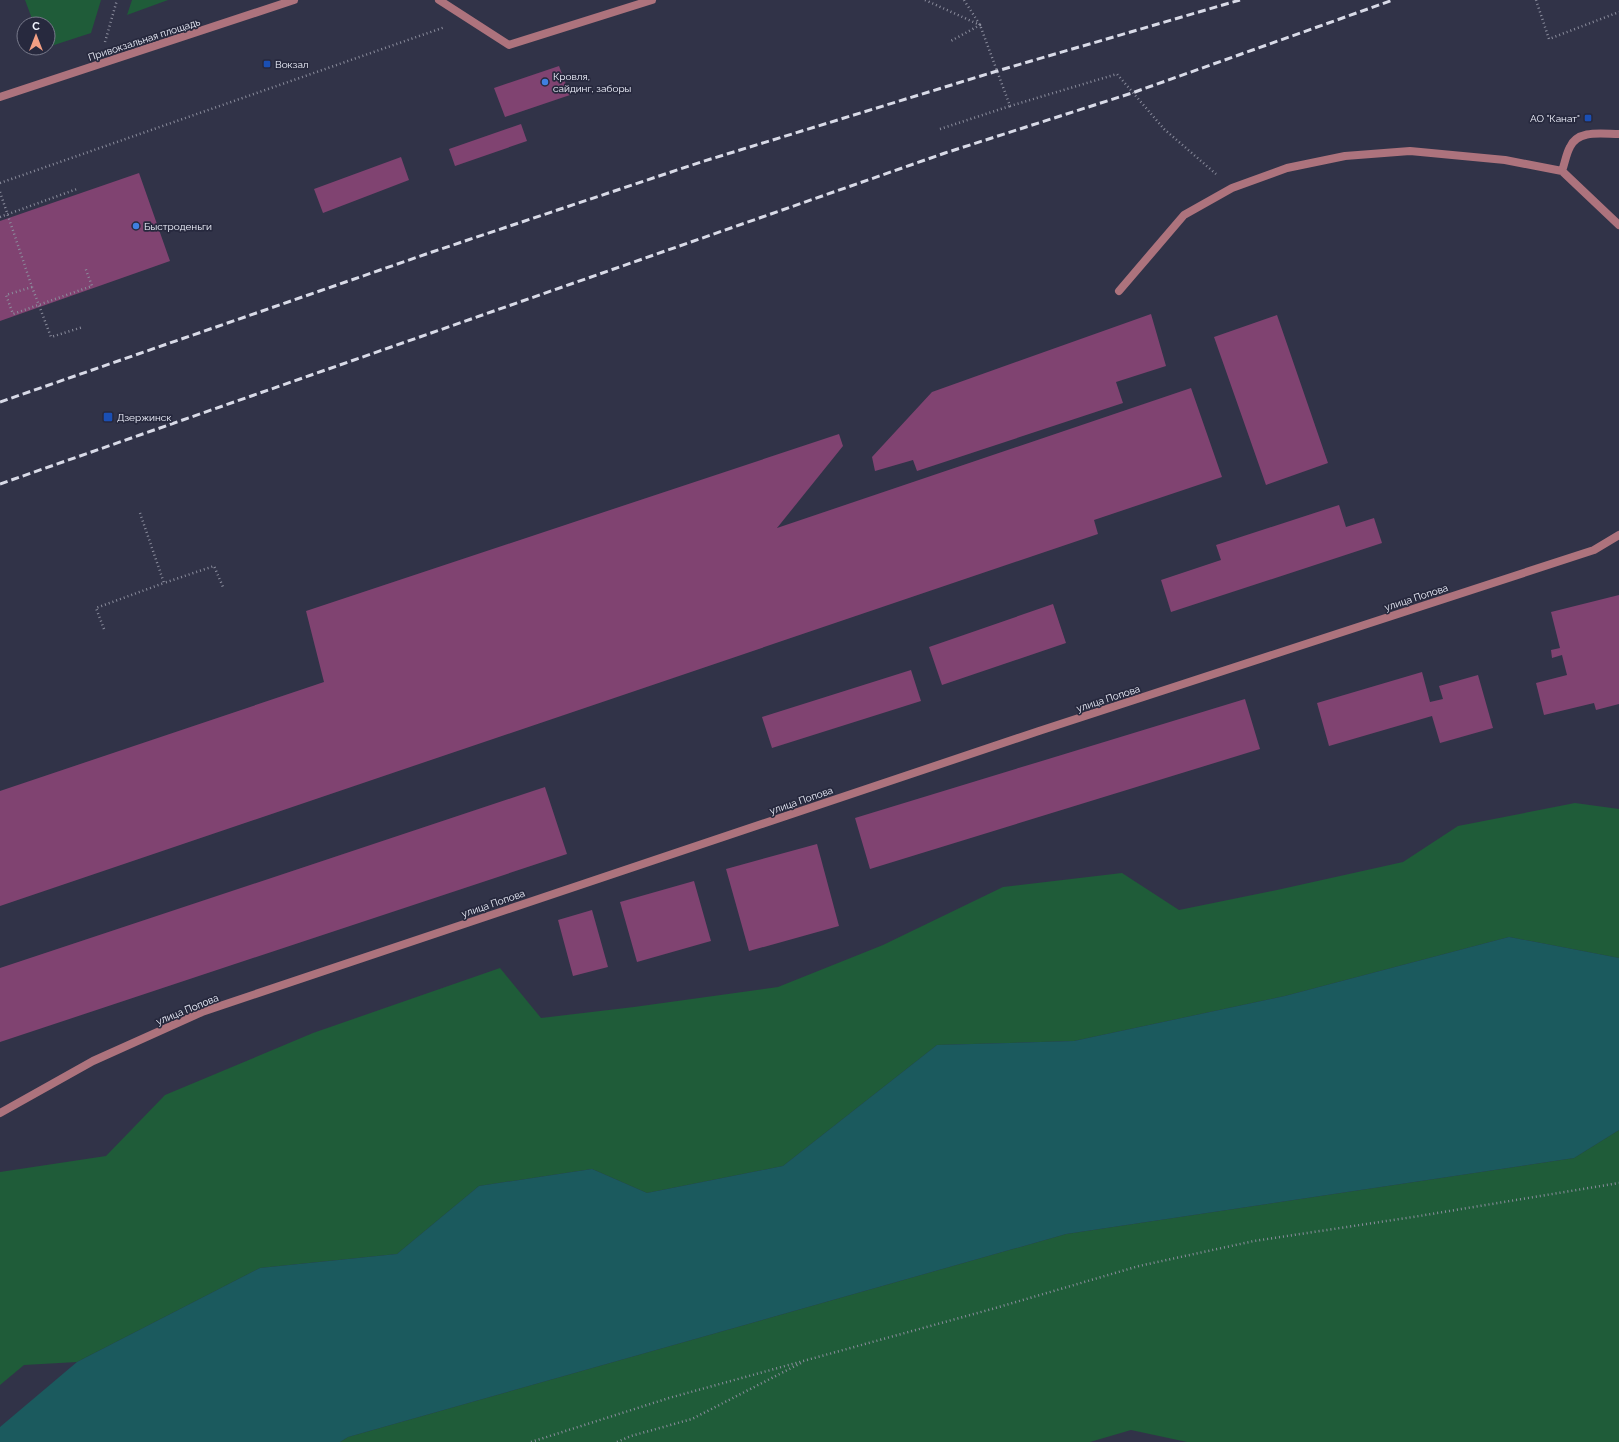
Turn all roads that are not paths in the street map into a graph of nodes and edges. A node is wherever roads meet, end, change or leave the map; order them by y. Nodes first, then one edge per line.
1 (294, 0) edge
2 (439, 0) edge
3 (652, 0) edge
4 (286, 1) edge
5 (0, 98) edge
6 (1619, 134) edge
7 (1562, 171) junction
8 (1619, 225) edge
9 (1119, 290) dead end
10 (1619, 535) edge
11 (0, 1113) edge

1 - 4 street, Привокзальная площадь
2 - 3 street
4 - 5 street, Привокзальная площадь
6 - 7 street
7 - 8 street
7 - 9 street
10 - 11 street, улица Попова

